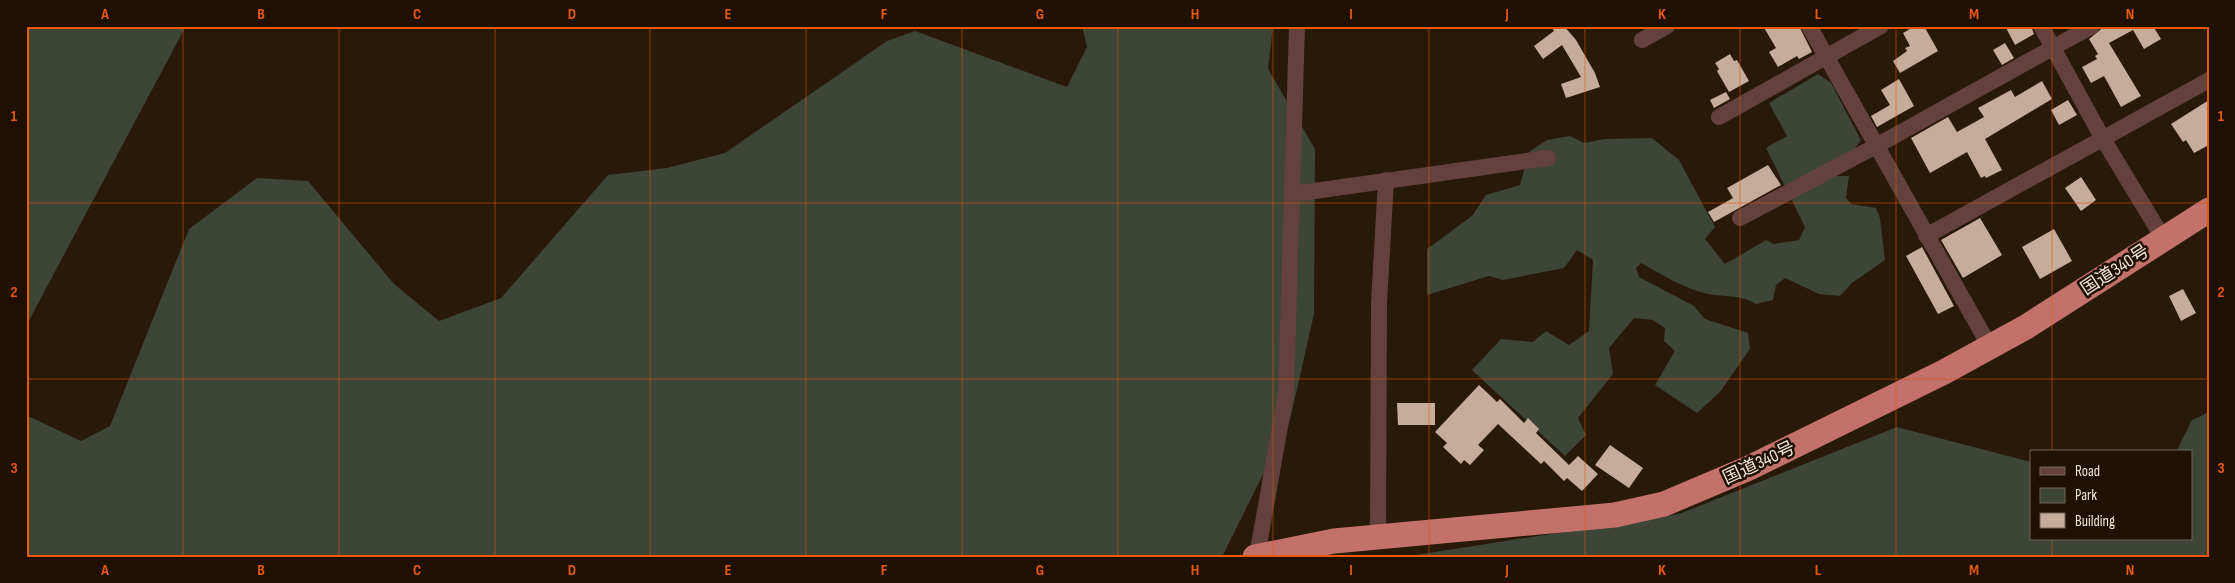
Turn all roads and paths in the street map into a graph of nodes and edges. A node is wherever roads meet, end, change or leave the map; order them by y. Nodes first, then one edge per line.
1 (1296, 26) edge
2 (1667, 26) edge
3 (1809, 26) edge
4 (1881, 26) edge
5 (2041, 26) edge
6 (2092, 26) edge
7 (1642, 40) dead end
8 (2053, 47) junction
9 (1826, 57) junction
10 (2209, 80) edge
11 (1718, 117) dead end
12 (2103, 139) junction
13 (1876, 146) junction
14 (1548, 158) dead end
15 (1386, 180) junction
16 (1293, 194) junction
17 (2209, 210) edge
18 (1740, 218) dead end
19 (1926, 236) junction
20 (2163, 238) junction
21 (1990, 347) junction
22 (1378, 537) junction
23 (1256, 556) edge

1 - 16 street
2 - 7 street
3 - 9 street
4 - 9 street
5 - 8 street
6 - 8 street
8 - 12 street
8 - 13 street
9 - 11 street
9 - 13 street
10 - 12 street
12 - 19 street
12 - 20 street
13 - 18 street
13 - 19 street
14 - 15 street
15 - 16 street
15 - 22 street
16 - 23 street
17 - 20 highway, 国道340号
19 - 21 street
20 - 21 highway, 国道340号
21 - 22 highway, 国道340号
22 - 23 highway, 国道340号

